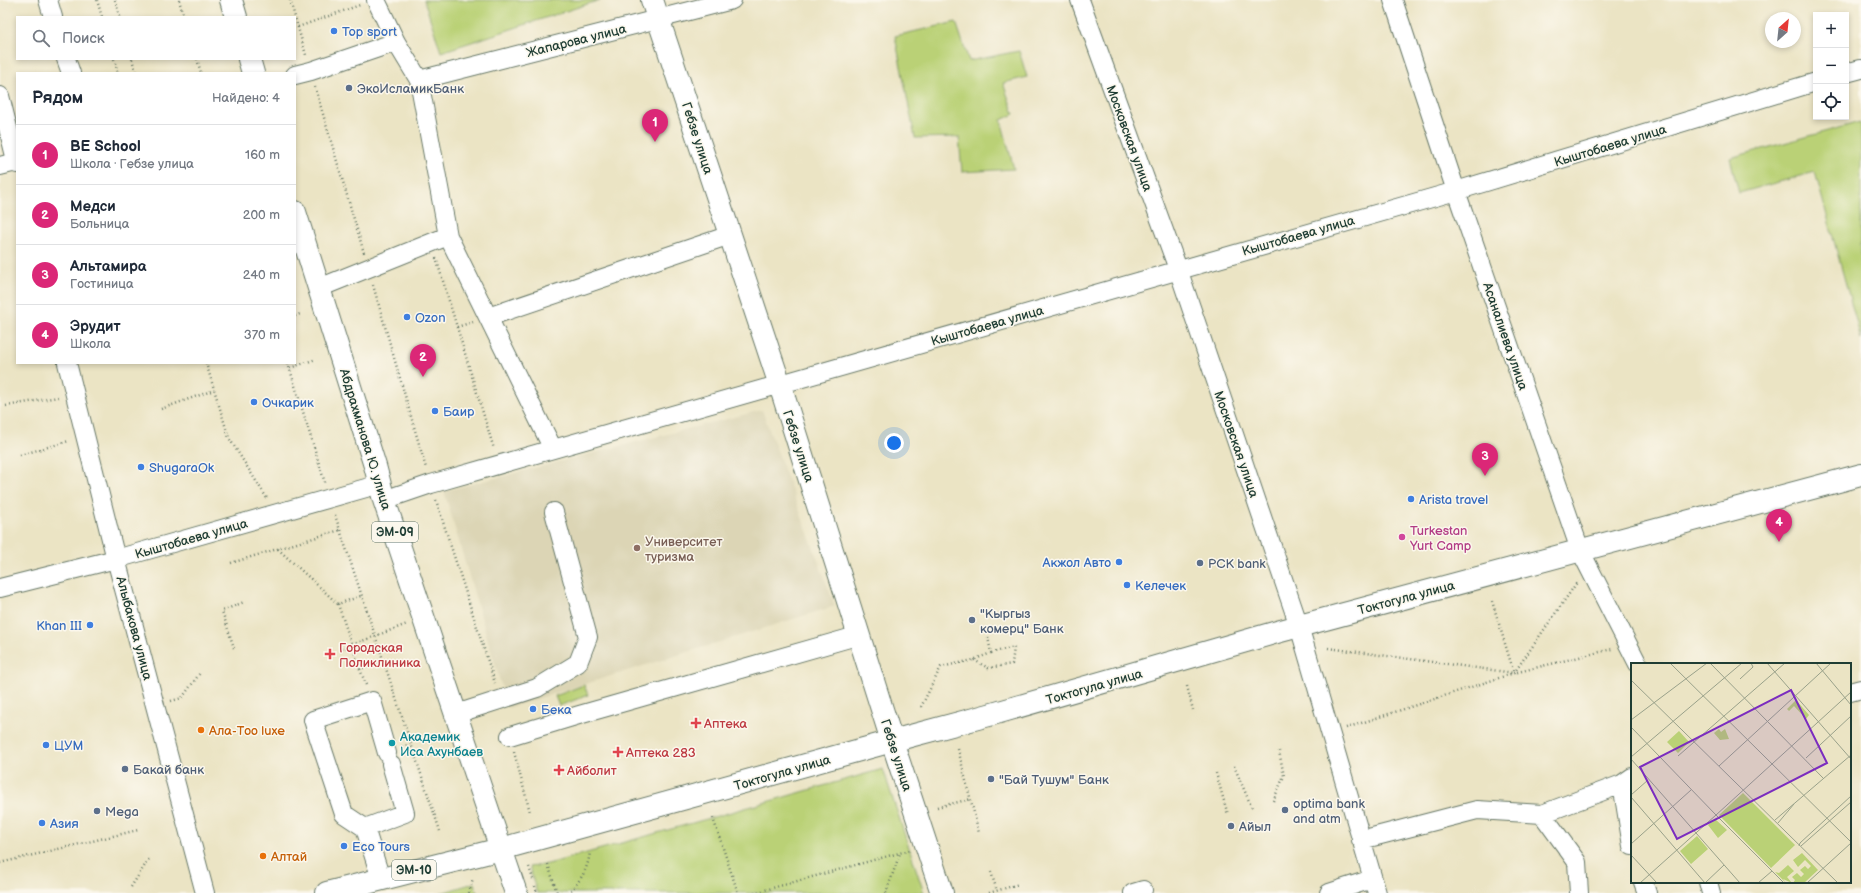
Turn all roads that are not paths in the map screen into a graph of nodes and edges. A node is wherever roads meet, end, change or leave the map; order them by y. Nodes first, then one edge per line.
1 (48, 0) edge
2 (231, 0) edge
3 (376, 0) edge
4 (732, 0) edge
5 (1080, 0) edge
6 (1393, 0) edge
7 (655, 10) edge
8 (53, 16) edge
9 (236, 16) edge
10 (396, 42) junction
11 (66, 60) edge
12 (249, 60) edge
13 (1861, 69) edge
14 (71, 72) edge
15 (253, 72) edge
16 (1849, 72) edge
17 (303, 73) edge
18 (419, 80) junction
19 (1813, 83) edge
20 (0, 96) edge
21 (11, 164) edge
22 (1456, 191) junction
23 (296, 215) edge
24 (730, 235) junction
25 (448, 236) junction
26 (1178, 269) junction
27 (319, 288) junction
28 (488, 317) junction
29 (67, 364) edge
30 (780, 385) junction
31 (553, 449) junction
32 (1861, 475) edge
33 (382, 492) junction
34 (554, 512) dead end
35 (1580, 550) junction
36 (116, 559) junction
37 (0, 588) edge
38 (1299, 626) junction
39 (860, 635) junction
40 (1638, 663) edge
41 (1861, 689) edge
42 (1851, 692) edge
43 (456, 714) junction
44 (510, 736) road end
45 (892, 741) junction
46 (1627, 781) edge
47 (1542, 814) junction
48 (365, 828) junction
49 (1631, 833) edge
50 (1361, 840) junction
51 (501, 849) junction
52 (381, 879) junction
53 (1644, 883) edge
54 (1708, 883) edge
55 (1375, 886) edge
56 (205, 893) edge
57 (327, 893) edge
58 (516, 893) edge
59 (942, 893) edge
60 (1329, 893) edge
61 (1579, 893) edge
62 (1647, 893) edge
63 (1711, 893) edge

1 - 8 street
2 - 9 main road
3 - 10 street
4 - 7 street, Жапарова улица
5 - 26 street, Московская улица
6 - 22 street, Асаналиева улица
7 - 18 street, Жапарова улица
7 - 24 main road, Гебзе улица
10 - 17 street
10 - 18 street
11 - 14 street
12 - 15 main road
13 - 16 street
18 - 25 street
19 - 22 street, Кыштобаева улица
20 - 21 street
22 - 26 street, Кыштобаева улица
22 - 35 street, Асаналиева улица
23 - 27 main road, Абдрахманова Ю. улица / ЭМ-09
24 - 28 street
24 - 30 main road, Гебзе улица
25 - 27 street
25 - 28 street
26 - 30 street, Кыштобаева улица
26 - 38 street, Московская улица
27 - 33 main road, Абдрахманова Ю. улица / ЭМ-09
28 - 31 street
29 - 36 street, Алыбакова улица
30 - 31 street, Кыштобаева улица
30 - 39 main road, Гебзе улица
31 - 33 street, Кыштобаева улица
32 - 35 main road, Токтогула улица
33 - 36 street, Кыштобаева улица
33 - 43 main road, Абдрахманова Ю. улица / ЭМ-09
34 - 43 street
35 - 38 main road, Токтогула улица
35 - 40 street, Асаналиева улица
36 - 37 street, Кыштобаева улица
36 - 56 street, Алыбакова улица
38 - 45 main road, Токтогула улица
38 - 50 street, Московская улица
39 - 44 street
39 - 45 main road, Гебзе улица
41 - 42 street
43 - 51 main road, Абдрахманова Ю. улица / ЭМ-09
45 - 51 main road, Токтогула улица
45 - 59 main road, Гебзе улица
46 - 47 street
46 - 49 street
47 - 50 street
47 - 61 street
48 - 48 street
48 - 52 street
50 - 55 street, Московская улица
51 - 52 main road, Токтогула улица / ЭМ-10
51 - 58 main road, Абдрахманова Ю. улица
52 - 57 main road, Токтогула улица / ЭМ-10
53 - 62 street
54 - 63 street
55 - 60 street

